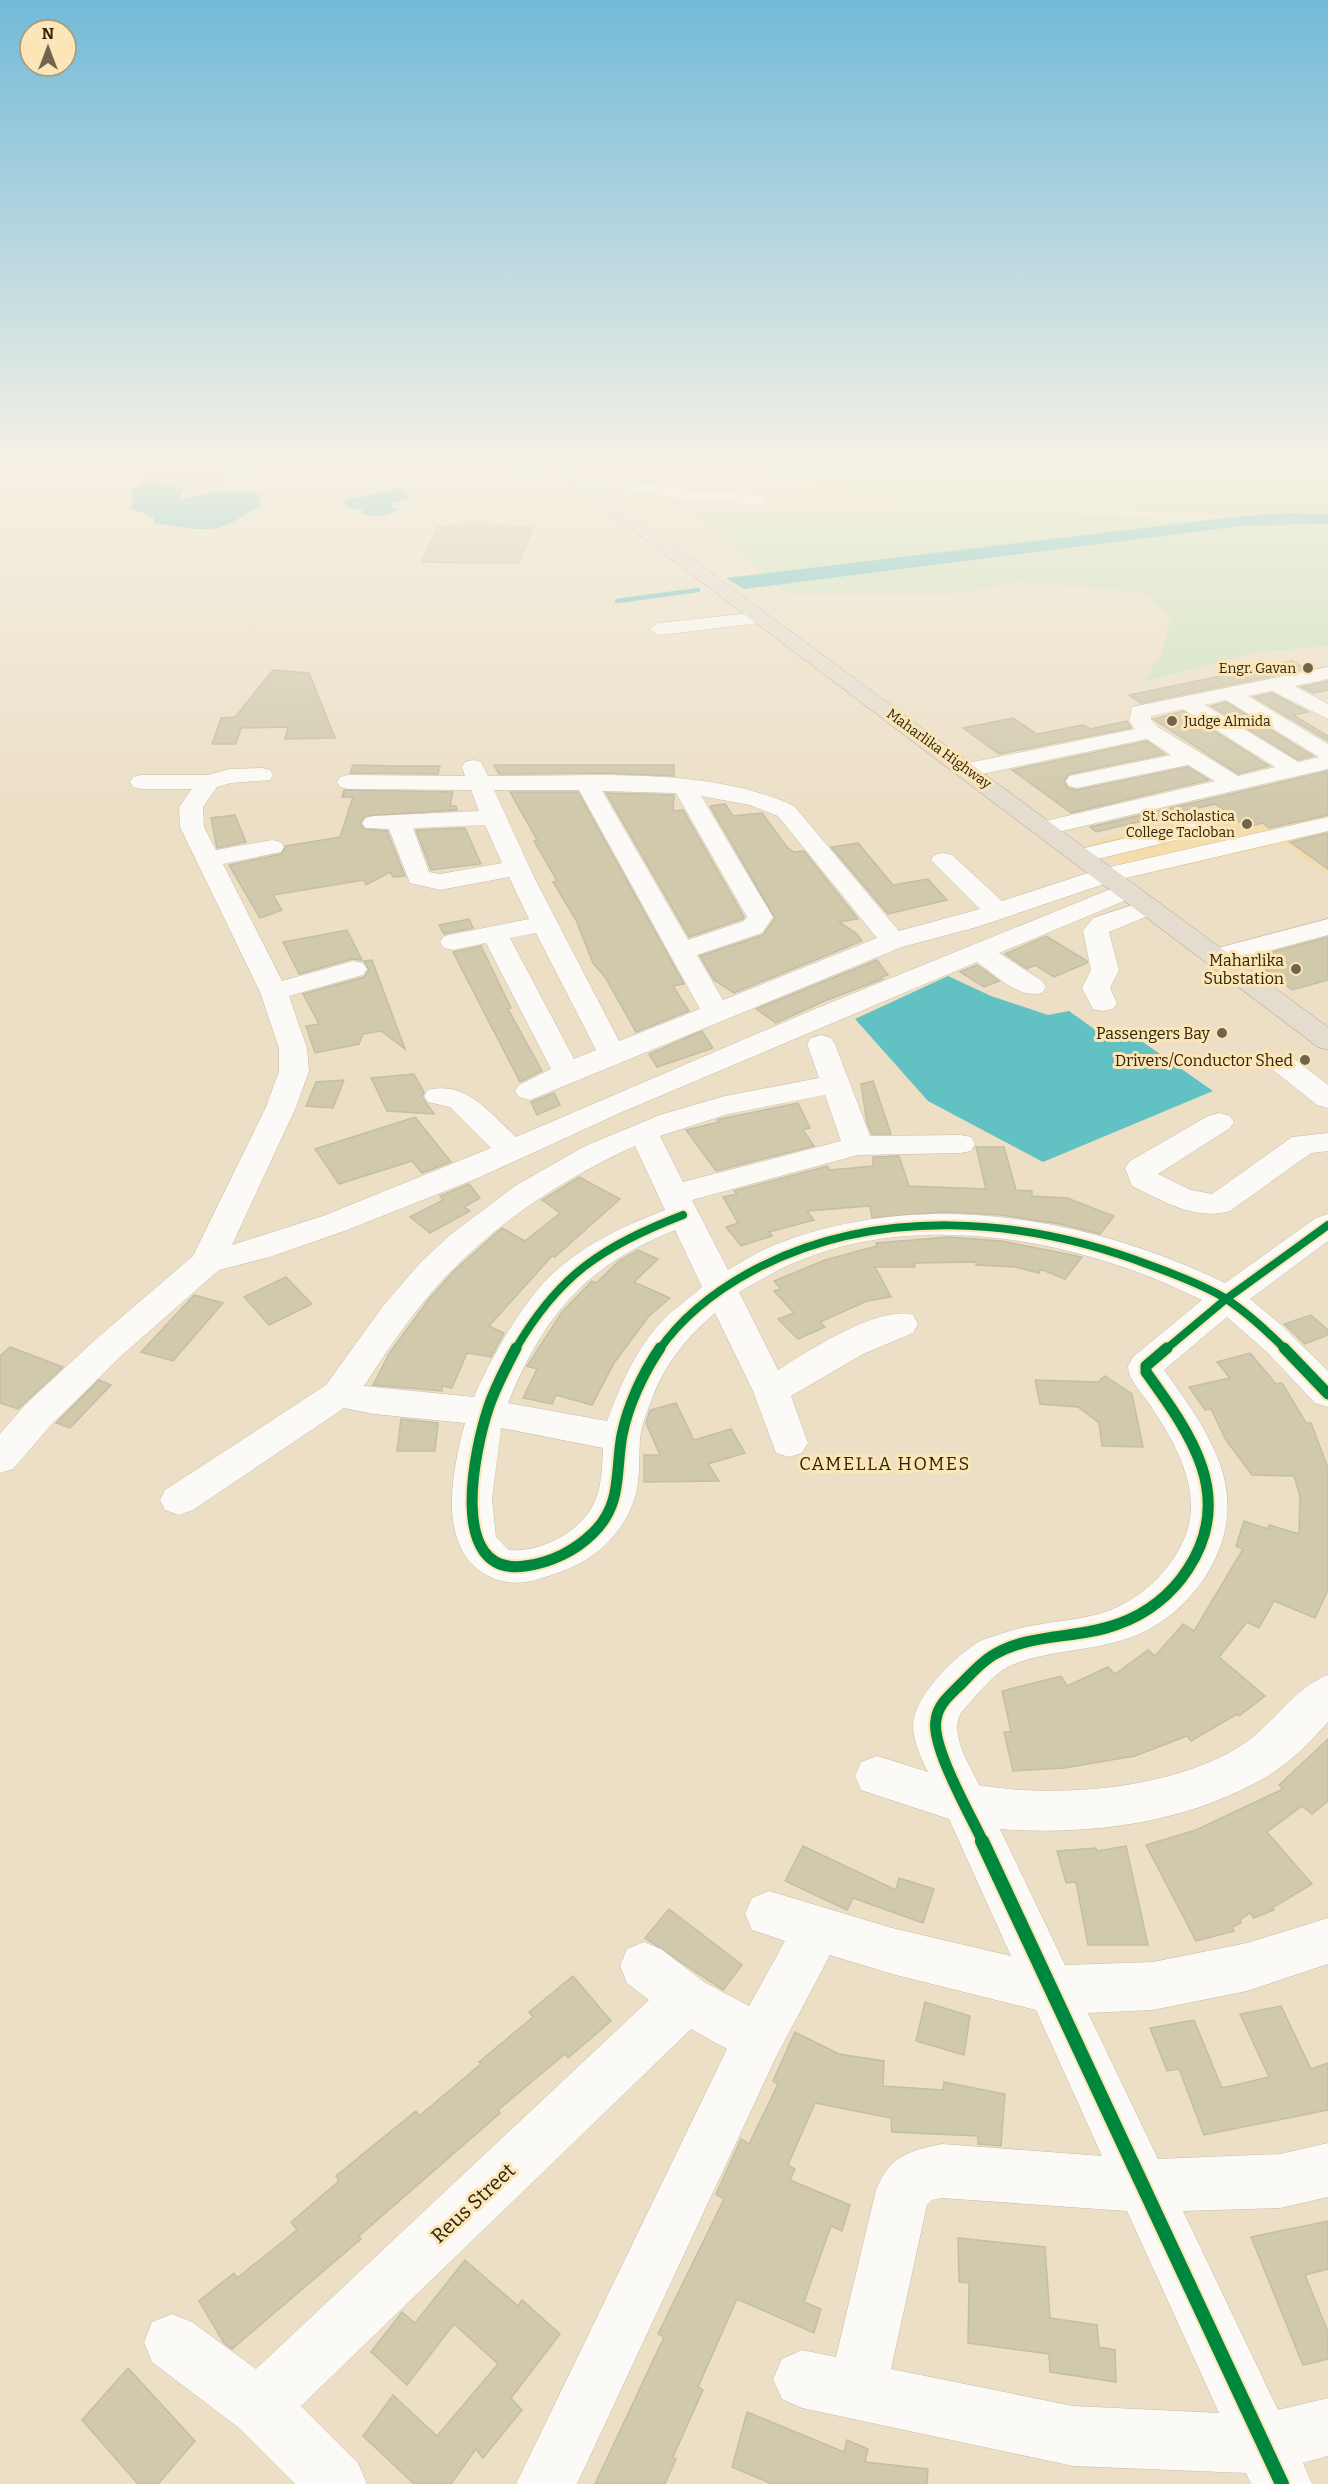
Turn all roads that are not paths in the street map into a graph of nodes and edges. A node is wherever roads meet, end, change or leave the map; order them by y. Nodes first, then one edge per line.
1 (706, 576) edge
2 (762, 618) junction
3 (659, 629) dead end
4 (1326, 674) edge
5 (1275, 684) junction
6 (1229, 693) junction
7 (1186, 702) junction
8 (1328, 713) edge
9 (1150, 732) junction
10 (1328, 753) edge
11 (1188, 758) junction
12 (1328, 762) edge
13 (968, 770) junction
14 (1294, 770) junction
15 (476, 774) junction
16 (262, 775) dead end
17 (1077, 781) dead end
18 (141, 782) dead end
19 (209, 782) junction
20 (348, 782) dead end
21 (587, 784) junction
22 (1235, 784) junction
23 (683, 786) junction
24 (494, 817) junction
25 (399, 823) junction
26 (374, 824) dead end
27 (1328, 824) edge
28 (1045, 828) junction
29 (1197, 828) dead end
30 (272, 847) dead end
31 (1082, 856) junction
32 (207, 859) junction
33 (943, 860) dead end
34 (517, 867) junction
35 (1128, 891) junction
36 (997, 911) junction
37 (545, 923) junction
38 (1328, 927) edge
39 (494, 933) junction
40 (892, 941) junction
41 (453, 942) dead end
42 (682, 951) junction
43 (980, 952) junction
44 (1215, 957) junction
45 (353, 969) dead end
46 (271, 985) junction
47 (1032, 987) dead end
48 (1103, 1003) dead end
49 (717, 1014) junction
50 (1328, 1041) edge
51 (821, 1044) dead end
52 (613, 1056) junction
53 (1283, 1064) dead end
54 (567, 1072) junction
55 (835, 1084) junction
56 (530, 1091) dead end
57 (439, 1096) dead end
58 (1328, 1099) edge
59 (1219, 1122) dead end
60 (643, 1132) junction
61 (1328, 1142) edge
62 (960, 1144) dead end
63 (858, 1146) junction
64 (512, 1150) junction
65 (679, 1204) junction
66 (1328, 1225) edge
67 (207, 1262) junction
68 (721, 1287) junction
69 (1226, 1299) junction
70 (901, 1324) dead end
71 (771, 1391) junction
72 (339, 1394) junction
73 (1328, 1394) edge
74 (486, 1412) junction
75 (622, 1438) junction
76 (789, 1443) dead end
77 (0, 1459) edge
78 (179, 1500) dead end
79 (1328, 1693) edge
80 (877, 1776) dead end
81 (965, 1804) junction
82 (769, 1914) dead end
83 (818, 1929) junction
84 (1328, 1941) edge
85 (644, 1966) dead end
86 (1053, 1990) junction
87 (686, 1999) junction
88 (758, 2039) junction
89 (1328, 2170) edge
90 (1145, 2186) junction
91 (172, 2342) dead end
92 (802, 2379) dead end
93 (857, 2390) junction
94 (260, 2408) junction
95 (1328, 2427) edge
96 (1273, 2464) edge
97 (337, 2484) edge
98 (546, 2484) edge

1 - 2 highway, Maharlika Highway
2 - 3 street
2 - 13 highway, Maharlika Highway
4 - 5 street
5 - 6 street
5 - 8 street
6 - 7 street
6 - 10 street
7 - 9 street
7 - 14 street
9 - 11 street
9 - 13 street
11 - 17 street
11 - 22 street
12 - 14 street
13 - 28 highway, Maharlika Highway
14 - 22 street
15 - 20 street
15 - 21 street
15 - 24 street
16 - 19 street
18 - 19 street
19 - 32 street
21 - 23 street
21 - 42 street
22 - 28 street
23 - 40 street
23 - 42 street
24 - 25 street
24 - 34 street
25 - 26 street
25 - 34 street
27 - 35 street
28 - 31 highway, Maharlika Highway
29 - 31 street
30 - 32 street
31 - 35 highway, Maharlika Highway
32 - 46 street
33 - 36 street
34 - 37 street
35 - 36 street
35 - 43 street
35 - 44 highway, Maharlika Highway
35 - 48 street
36 - 40 street
37 - 39 street
37 - 52 street
38 - 44 street
39 - 41 street
39 - 54 street
40 - 49 street
42 - 49 street
43 - 47 street
43 - 64 street
44 - 50 highway, Maharlika Highway
45 - 46 street
46 - 67 street
49 - 52 street
51 - 55 street
52 - 54 street
53 - 58 street
54 - 56 street
55 - 60 street
55 - 63 street
57 - 64 street
59 - 61 street
60 - 65 street
60 - 72 street
62 - 63 street
63 - 65 street
64 - 67 street
65 - 68 street
65 - 74 street
66 - 69 street
67 - 77 street
68 - 69 street
68 - 71 street
68 - 75 street
69 - 73 street
69 - 81 street
70 - 71 street
71 - 76 street
72 - 74 street
72 - 78 street
74 - 75 street
74 - 75 street
79 - 81 street
80 - 81 street
81 - 86 street
82 - 83 street
83 - 86 street
83 - 88 street
84 - 86 street
85 - 87 street
86 - 90 street
87 - 88 street
87 - 94 street, Reus Street
88 - 98 street
89 - 90 street
90 - 93 street
90 - 96 street
91 - 94 street
92 - 93 street
93 - 96 street
94 - 97 street
95 - 96 street

